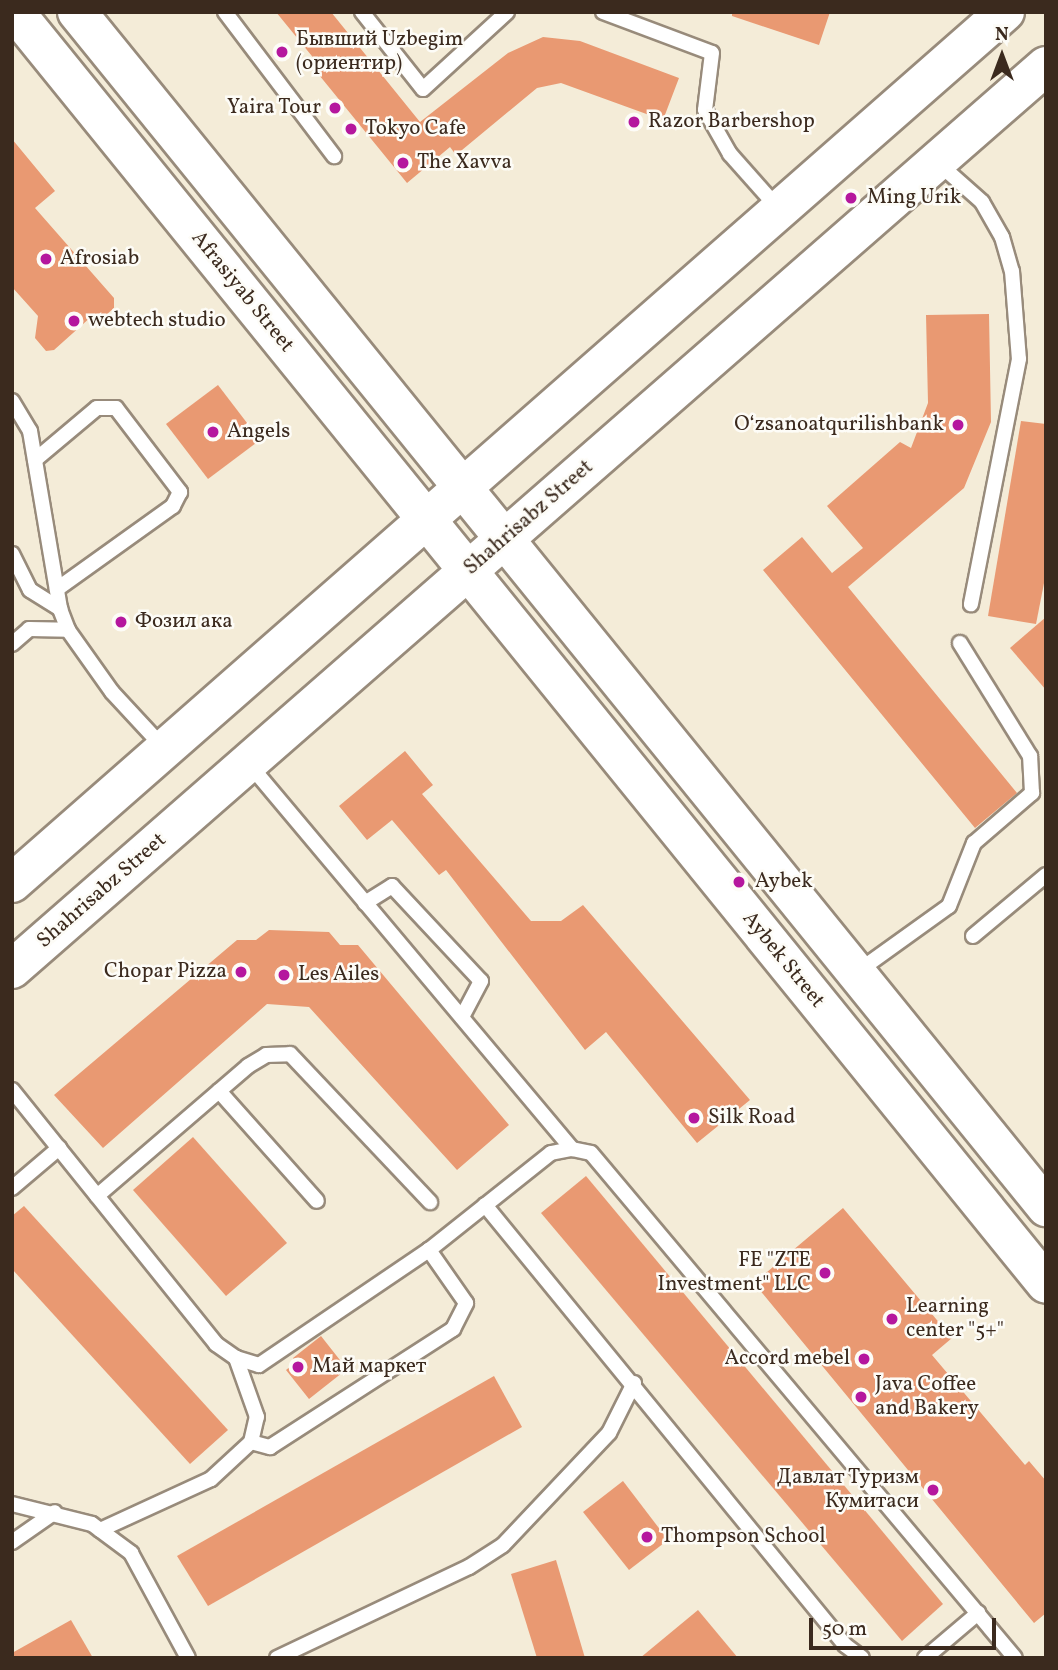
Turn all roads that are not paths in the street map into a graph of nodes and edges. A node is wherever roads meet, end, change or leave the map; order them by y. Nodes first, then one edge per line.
1 (15, 12) edge
2 (77, 12) edge
3 (225, 12) edge
4 (362, 12) edge
5 (507, 12) edge
6 (603, 12) edge
7 (998, 15) edge
8 (630, 17) edge
9 (1046, 66) edge
10 (334, 156) dead end
11 (936, 162) junction
12 (778, 208) junction
13 (12, 401) edge
14 (35, 460) junction
15 (461, 485) junction
16 (424, 517) junction
17 (505, 540) junction
18 (12, 554) edge
19 (468, 571) junction
20 (57, 589) junction
21 (971, 604) dead end
22 (60, 609) junction
23 (68, 630) junction
24 (960, 643) dead end
25 (12, 644) edge
26 (164, 748) junction
27 (248, 763) junction
28 (1046, 875) edge
29 (12, 883) edge
30 (365, 903) junction
31 (973, 936) dead end
32 (12, 969) edge
33 (856, 973) junction
34 (462, 1017) junction
35 (12, 1090) edge
36 (219, 1091) junction
37 (59, 1148) junction
38 (572, 1149) junction
39 (12, 1188) edge
40 (97, 1196) junction
41 (317, 1201) dead end
42 (430, 1202) dead end
43 (485, 1205) junction
44 (1046, 1208) edge
45 (429, 1250) junction
46 (1046, 1284) edge
47 (236, 1358) junction
48 (634, 1382) junction
49 (251, 1442) junction
50 (12, 1504) edge
51 (55, 1512) junction
52 (100, 1530) junction
53 (12, 1542) edge
54 (978, 1613) junction
55 (188, 1658) edge
56 (277, 1658) edge
57 (862, 1658) edge
58 (925, 1658) edge
59 (1015, 1658) edge

1 - 16 main road, Afrasiyab Street
2 - 15 main road
3 - 10 lane
4 - 5 lane
6 - 8 lane
7 - 12 main road
8 - 12 lane
9 - 11 main road, Shahrisabz Street
11 - 17 main road, Shahrisabz Street
11 - 21 lane
12 - 15 main road
13 - 14 lane
14 - 20 lane
14 - 20 lane
15 - 16 main road
15 - 17 main road
16 - 19 main road, Afrasiyab Street
16 - 26 main road
17 - 19 main road, Shahrisabz Street
17 - 33 main road
18 - 22 lane
19 - 27 main road, Shahrisabz Street
19 - 46 main road, Aybek Street
20 - 22 lane
22 - 23 lane
23 - 25 lane
23 - 26 lane
24 - 33 lane
26 - 29 main road
27 - 30 lane
27 - 32 main road, Shahrisabz Street
28 - 31 lane
30 - 34 lane
30 - 34 lane
33 - 44 main road
34 - 38 lane
35 - 37 lane
36 - 40 lane
36 - 41 lane
36 - 42 lane
37 - 39 lane
37 - 40 lane
38 - 43 lane
38 - 54 lane
40 - 47 lane
43 - 45 lane
43 - 48 lane
45 - 47 lane
45 - 49 lane
47 - 49 lane
48 - 56 lane
48 - 57 lane
49 - 52 lane
50 - 51 lane
51 - 52 lane
51 - 53 lane
52 - 55 lane
54 - 58 lane
54 - 59 lane

